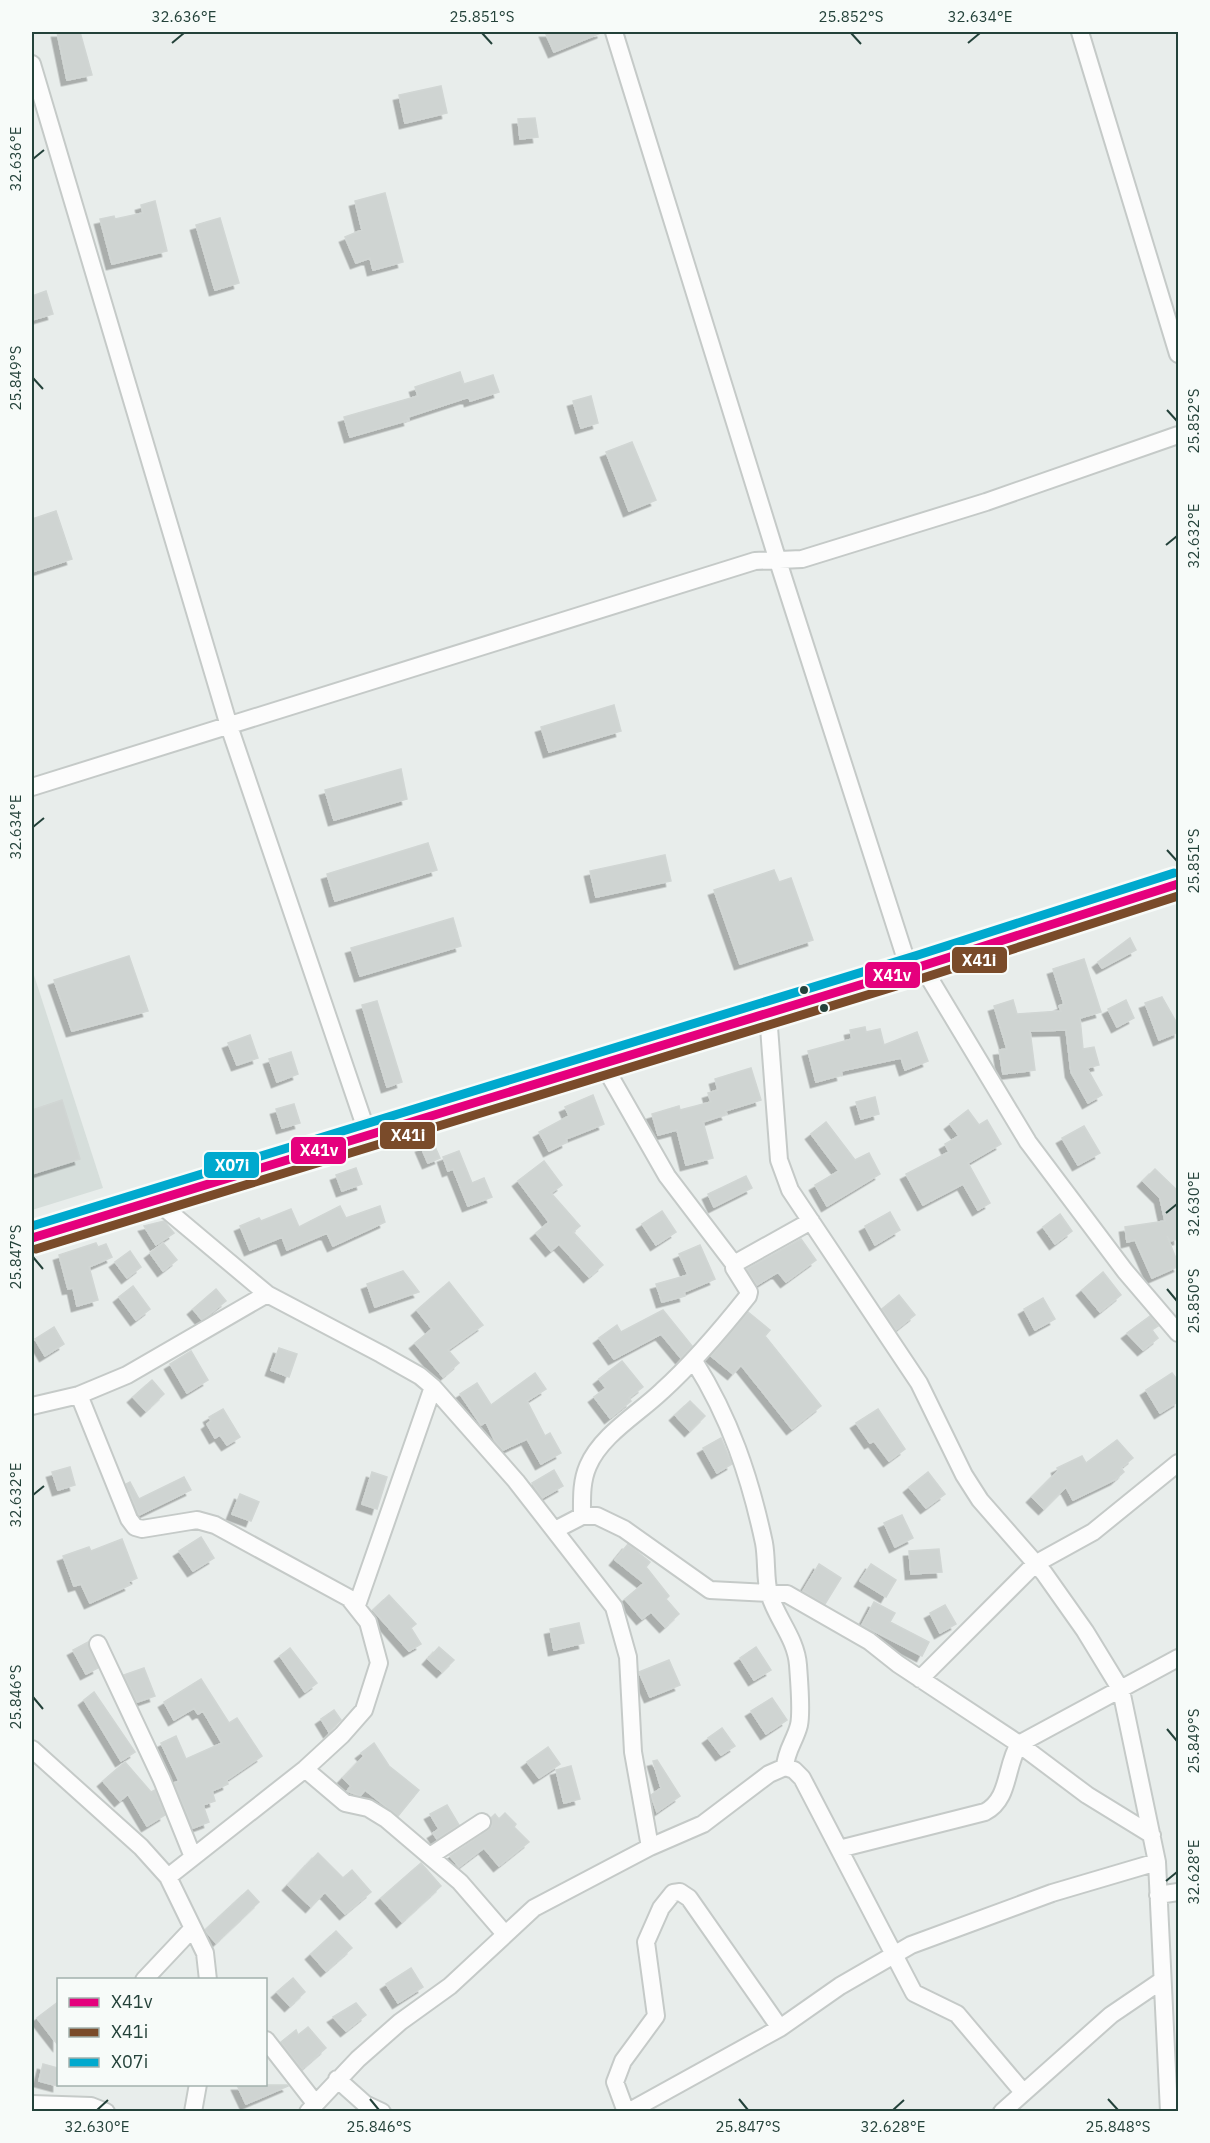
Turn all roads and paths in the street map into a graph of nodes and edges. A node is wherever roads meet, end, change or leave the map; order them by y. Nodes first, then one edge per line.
1 (614, 32) edge
2 (1080, 32) edge
3 (32, 64) edge
4 (1179, 354) edge
5 (1179, 435) edge
6 (777, 558) junction
7 (229, 726) junction
8 (32, 788) edge
9 (1179, 884) edge
10 (915, 968) junction
11 (768, 1014) junction
12 (603, 1064) junction
13 (368, 1135) junction
14 (155, 1200) junction
15 (811, 1221) junction
16 (32, 1238) edge
17 (734, 1264) junction
18 (267, 1294) junction
19 (1179, 1333) edge
20 (694, 1361) junction
21 (433, 1387) junction
22 (79, 1395) junction
23 (32, 1406) edge
24 (1177, 1469) edge
25 (582, 1516) junction
26 (555, 1530) junction
27 (1035, 1564) junction
28 (768, 1593) junction
29 (357, 1605) junction
30 (98, 1644) dead end
31 (1179, 1658) edge
32 (920, 1678) junction
33 (1121, 1690) junction
34 (1019, 1744) junction
35 (32, 1749) edge
36 (785, 1767) junction
37 (305, 1769) junction
38 (482, 1822) dead end
39 (1152, 1836) junction
40 (650, 1847) junction
41 (839, 1849) junction
42 (430, 1856) junction
43 (194, 1857) junction
44 (1156, 1862) junction
45 (168, 1877) junction
46 (1179, 1892) edge
47 (1158, 1895) junction
48 (193, 1928) junction
49 (505, 1934) junction
50 (205, 1953) junction
51 (894, 1954) junction
52 (146, 1978) edge
53 (208, 1978) edge
54 (222, 1978) edge
55 (1161, 1981) junction
56 (780, 2028) junction
57 (267, 2041) edge
58 (337, 2079) junction
59 (198, 2086) edge
60 (1023, 2092) junction
61 (32, 2103) edge
62 (1171, 2104) edge
63 (312, 2107) edge
64 (106, 2112) edge
65 (193, 2112) edge
66 (382, 2112) edge
67 (627, 2112) edge
68 (1002, 2112) edge

1 - 6 street
2 - 4 street
3 - 7 street
5 - 6 street
6 - 7 street
6 - 10 street
7 - 8 street
7 - 13 street
9 - 10 main road
10 - 11 main road
10 - 19 street
11 - 12 main road
11 - 15 street
12 - 13 main road
12 - 17 street
13 - 14 main road
14 - 16 main road
14 - 18 street
15 - 17 street
15 - 27 street
17 - 20 street
18 - 21 street
18 - 22 street
20 - 25 street
20 - 28 street
21 - 26 street
21 - 29 street
22 - 23 street
22 - 29 street
24 - 27 street
25 - 26 street
25 - 28 street
26 - 40 street
27 - 32 street
27 - 33 street
28 - 32 street
28 - 36 street
29 - 37 street
30 - 43 street
31 - 33 street
32 - 34 street
33 - 34 street
33 - 39 street
34 - 39 street
34 - 41 street
35 - 45 street
36 - 40 street
36 - 41 street
37 - 42 street
37 - 43 street
38 - 42 street
39 - 44 street
40 - 49 street
41 - 51 street
42 - 49 street
43 - 45 street
44 - 47 street
44 - 51 street
45 - 48 street
46 - 47 street
47 - 55 street
48 - 50 street
48 - 52 street
49 - 58 street
50 - 53 street
50 - 54 street
51 - 56 street
51 - 60 street
55 - 60 street
55 - 62 street
56 - 67 street
56 - 67 street
57 - 63 street
58 - 63 street
58 - 66 street
59 - 65 street
60 - 68 street
61 - 64 street

